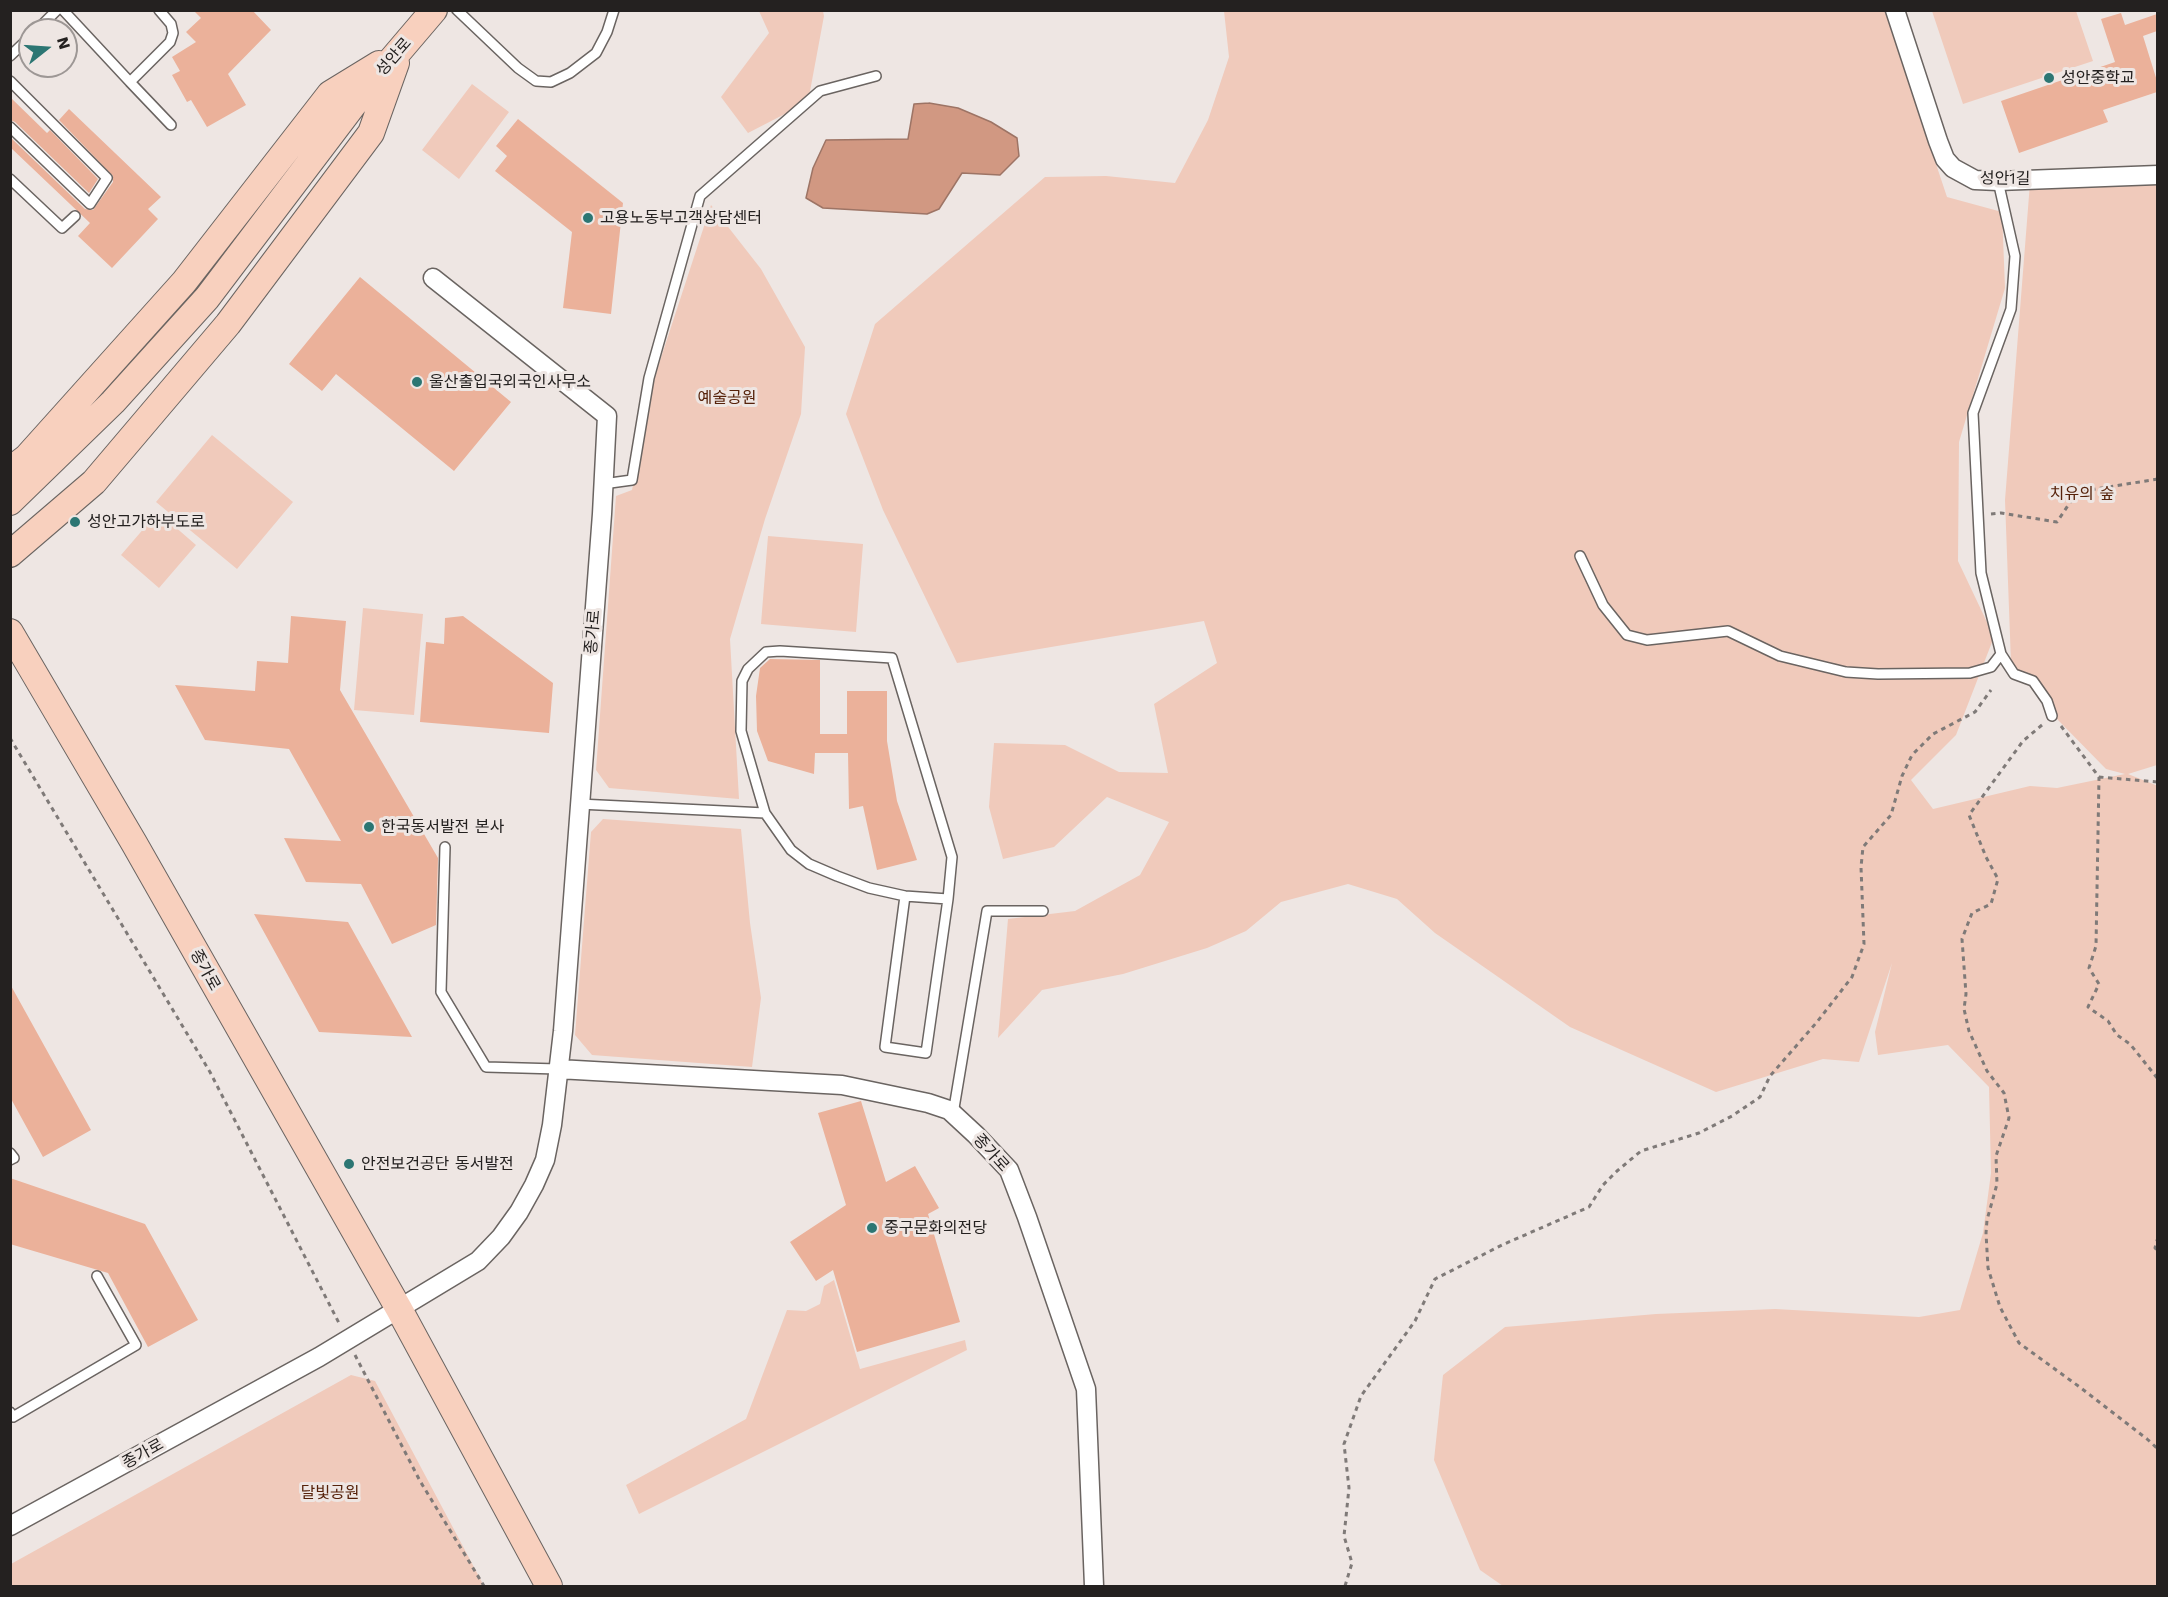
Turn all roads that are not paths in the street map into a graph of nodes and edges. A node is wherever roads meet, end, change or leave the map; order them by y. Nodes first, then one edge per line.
1 (63, 10) edge
2 (159, 10) edge
3 (434, 10) edge
4 (457, 10) edge
5 (614, 10) edge
6 (1895, 10) edge
7 (400, 52) junction
8 (876, 76) dead end
9 (10, 81) edge
10 (130, 82) junction
11 (171, 125) dead end
12 (10, 127) edge
13 (2157, 175) edge
14 (10, 179) edge
15 (1998, 181) junction
16 (75, 216) dead end
17 (433, 278) dead end
18 (10, 470) edge
19 (603, 484) junction
20 (10, 502) edge
21 (10, 554) edge
22 (1580, 556) dead end
23 (10, 632) edge
24 (2001, 654) junction
25 (2052, 716) road end
26 (579, 804) junction
27 (765, 813) junction
28 (445, 847) dead end
29 (905, 896) junction
30 (948, 899) junction
31 (1043, 911) dead end
32 (558, 1069) junction
33 (953, 1114) junction
34 (10, 1153) edge
35 (10, 1160) edge
36 (97, 1276) dead end
37 (399, 1309) junction
38 (10, 1412) edge
39 (10, 1526) edge
40 (549, 1587) edge
41 (1094, 1587) edge

1 - 10 lane
2 - 10 lane
3 - 7 street, 성안로
4 - 5 lane
6 - 15 street, 성안1길
7 - 18 street
7 - 20 street, 성안로
7 - 21 street
8 - 19 lane
9 - 12 lane
10 - 11 lane
13 - 15 street, 성안1길
14 - 16 lane
15 - 24 lane
17 - 19 street, 종가로
19 - 26 street, 종가로
22 - 24 lane
23 - 37 street, 종가로
24 - 25 lane
26 - 27 lane
26 - 32 street, 종가로
27 - 29 lane
27 - 30 lane
28 - 32 lane
29 - 30 lane
29 - 30 lane
31 - 33 lane
32 - 33 street, 종가로
32 - 37 street, 종가로
33 - 41 street, 종가로
34 - 35 lane
36 - 38 lane
37 - 39 street, 종가로
37 - 40 street, 종가로

